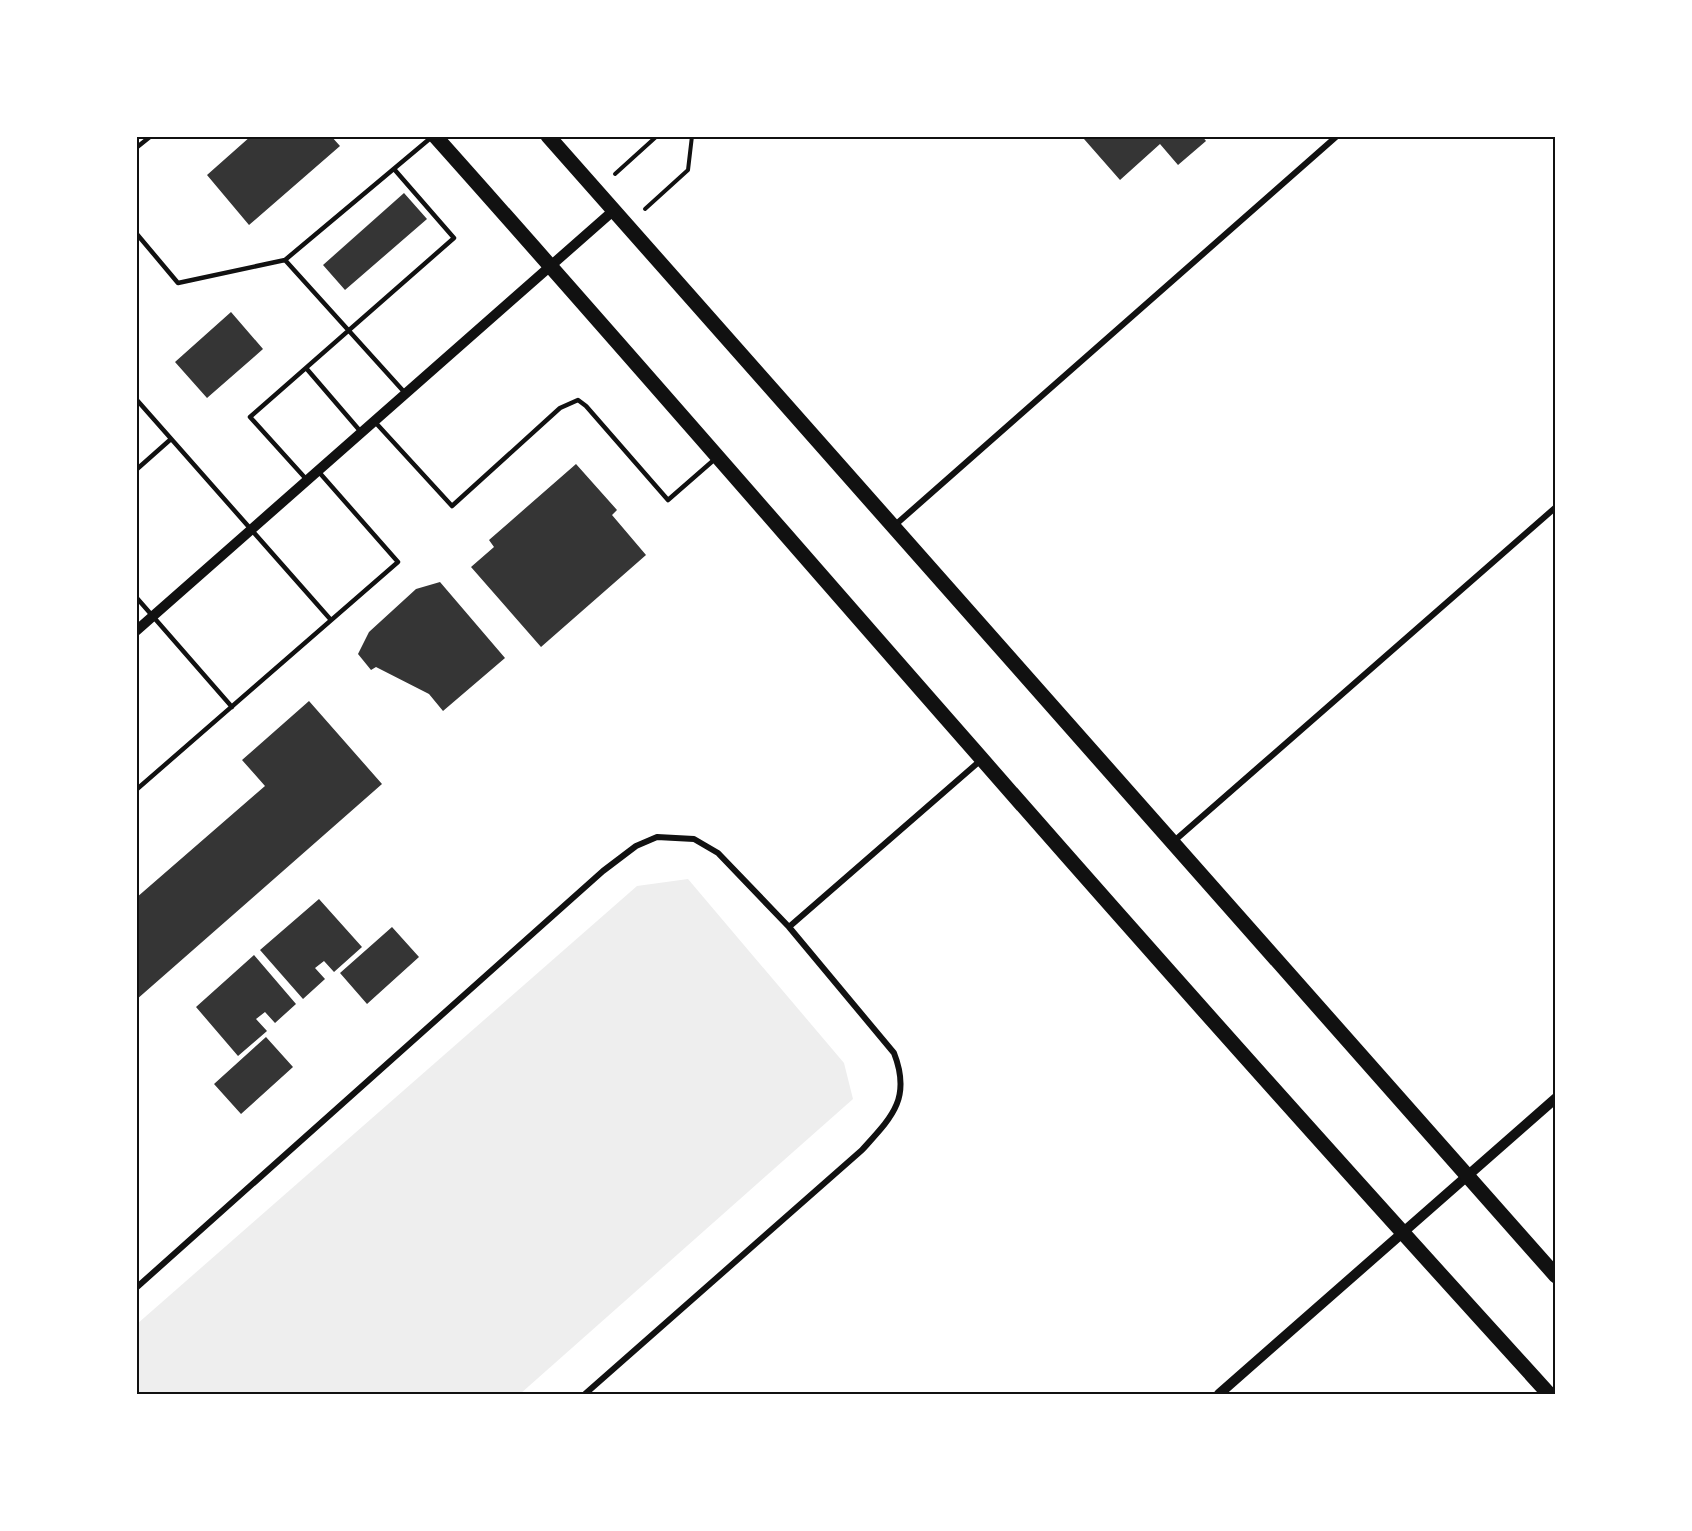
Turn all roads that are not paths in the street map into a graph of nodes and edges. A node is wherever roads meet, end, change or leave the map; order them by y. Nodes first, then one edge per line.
1 (151, 136) edge
2 (434, 136) edge
3 (548, 136) edge
4 (1337, 136) edge
5 (136, 148) edge
6 (394, 170) junction
7 (613, 211) junction
8 (136, 233) edge
9 (285, 260) junction
10 (551, 266) junction
11 (349, 331) junction
12 (306, 368) junction
13 (406, 394) junction
14 (136, 399) edge
15 (374, 421) junction
16 (362, 433) junction
17 (171, 439) junction
18 (717, 457) junction
19 (136, 470) edge
20 (318, 471) junction
21 (307, 480) junction
22 (1556, 507) edge
23 (894, 526) junction
24 (252, 530) junction
25 (136, 597) edge
26 (153, 616) junction
27 (331, 620) junction
28 (136, 631) edge
29 (232, 706) junction
30 (981, 759) junction
31 (136, 790) edge
32 (1173, 842) junction
33 (789, 927) junction
34 (1556, 1098) edge
35 (1466, 1178) junction
36 (1402, 1233) junction
37 (1556, 1276) edge
38 (136, 1288) edge
39 (585, 1395) edge
40 (1219, 1395) edge
41 (1548, 1395) edge

1 - 5 lane
2 - 6 lane
2 - 10 main road
3 - 7 main road
4 - 23 street
6 - 9 lane
6 - 11 lane
7 - 10 street
7 - 23 main road
8 - 9 lane
9 - 11 lane
10 - 13 street
10 - 18 main road
11 - 12 lane
11 - 13 lane
12 - 16 lane
12 - 21 lane
13 - 15 street
14 - 17 lane
15 - 16 street
15 - 18 lane
16 - 20 street
17 - 19 lane
17 - 24 lane
18 - 30 main road
20 - 21 street
20 - 27 lane
21 - 24 street
22 - 32 street
23 - 32 main road
24 - 26 street
24 - 27 lane
25 - 26 lane
26 - 28 street
26 - 29 lane
27 - 29 lane
29 - 31 lane
30 - 33 street
30 - 36 main road
32 - 35 main road
33 - 38 street
33 - 39 street
34 - 35 street
35 - 36 street
35 - 37 main road
36 - 40 street
36 - 41 main road

